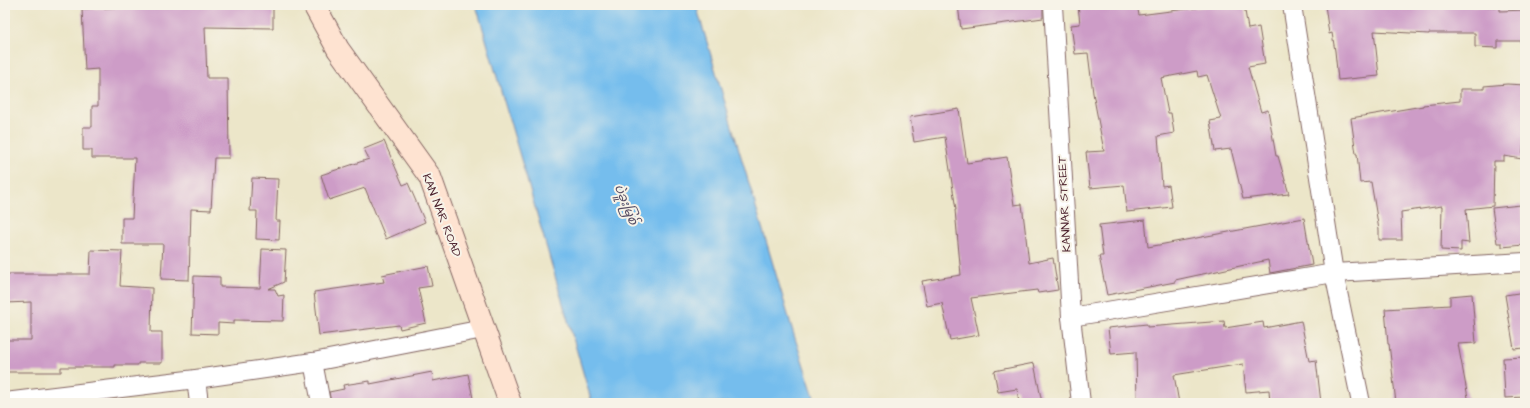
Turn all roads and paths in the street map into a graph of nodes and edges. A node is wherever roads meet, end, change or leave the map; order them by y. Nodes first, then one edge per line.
1 (314, 5) edge
2 (1053, 5) edge
3 (1292, 5) edge
4 (1525, 262) edge
5 (1334, 273) junction
6 (1071, 317) junction
7 (483, 329) junction
8 (313, 362) junction
9 (196, 379) junction
10 (5, 402) edge
11 (199, 403) edge
12 (321, 403) edge
13 (510, 403) edge
14 (1081, 403) edge
15 (1361, 403) edge

1 - 7 street, KAN NAR ROAD
2 - 6 street, KANNAR STREET
3 - 5 street
4 - 5 street
5 - 6 street
5 - 15 street
6 - 14 street, KANNAR STREET
7 - 8 street
7 - 13 street, KAN NAR ROAD
8 - 9 street
8 - 12 street
9 - 10 street
9 - 11 street

